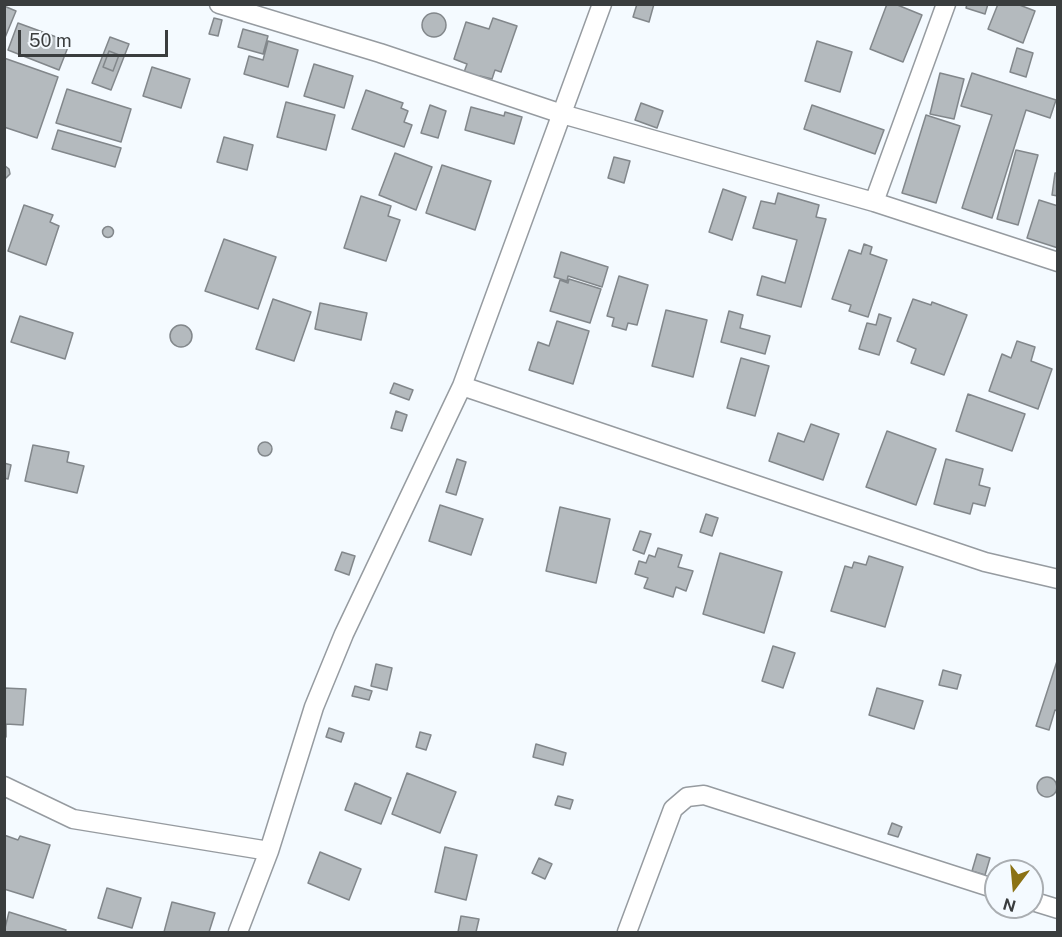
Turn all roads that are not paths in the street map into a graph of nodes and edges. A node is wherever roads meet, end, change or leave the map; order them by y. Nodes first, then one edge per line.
1 (219, 4) edge
2 (602, 4) edge
3 (946, 4) edge
4 (562, 114) junction
5 (873, 202) junction
6 (1058, 262) edge
7 (462, 386) junction
8 (1058, 579) edge
9 (4, 786) edge
10 (269, 851) junction
11 (984, 885) edge
12 (238, 933) edge
13 (627, 933) edge

1 - 4 street
2 - 4 street
3 - 5 street
4 - 5 street
4 - 7 street
5 - 6 street
7 - 8 street
7 - 10 street
9 - 10 street
10 - 12 street
11 - 13 street

